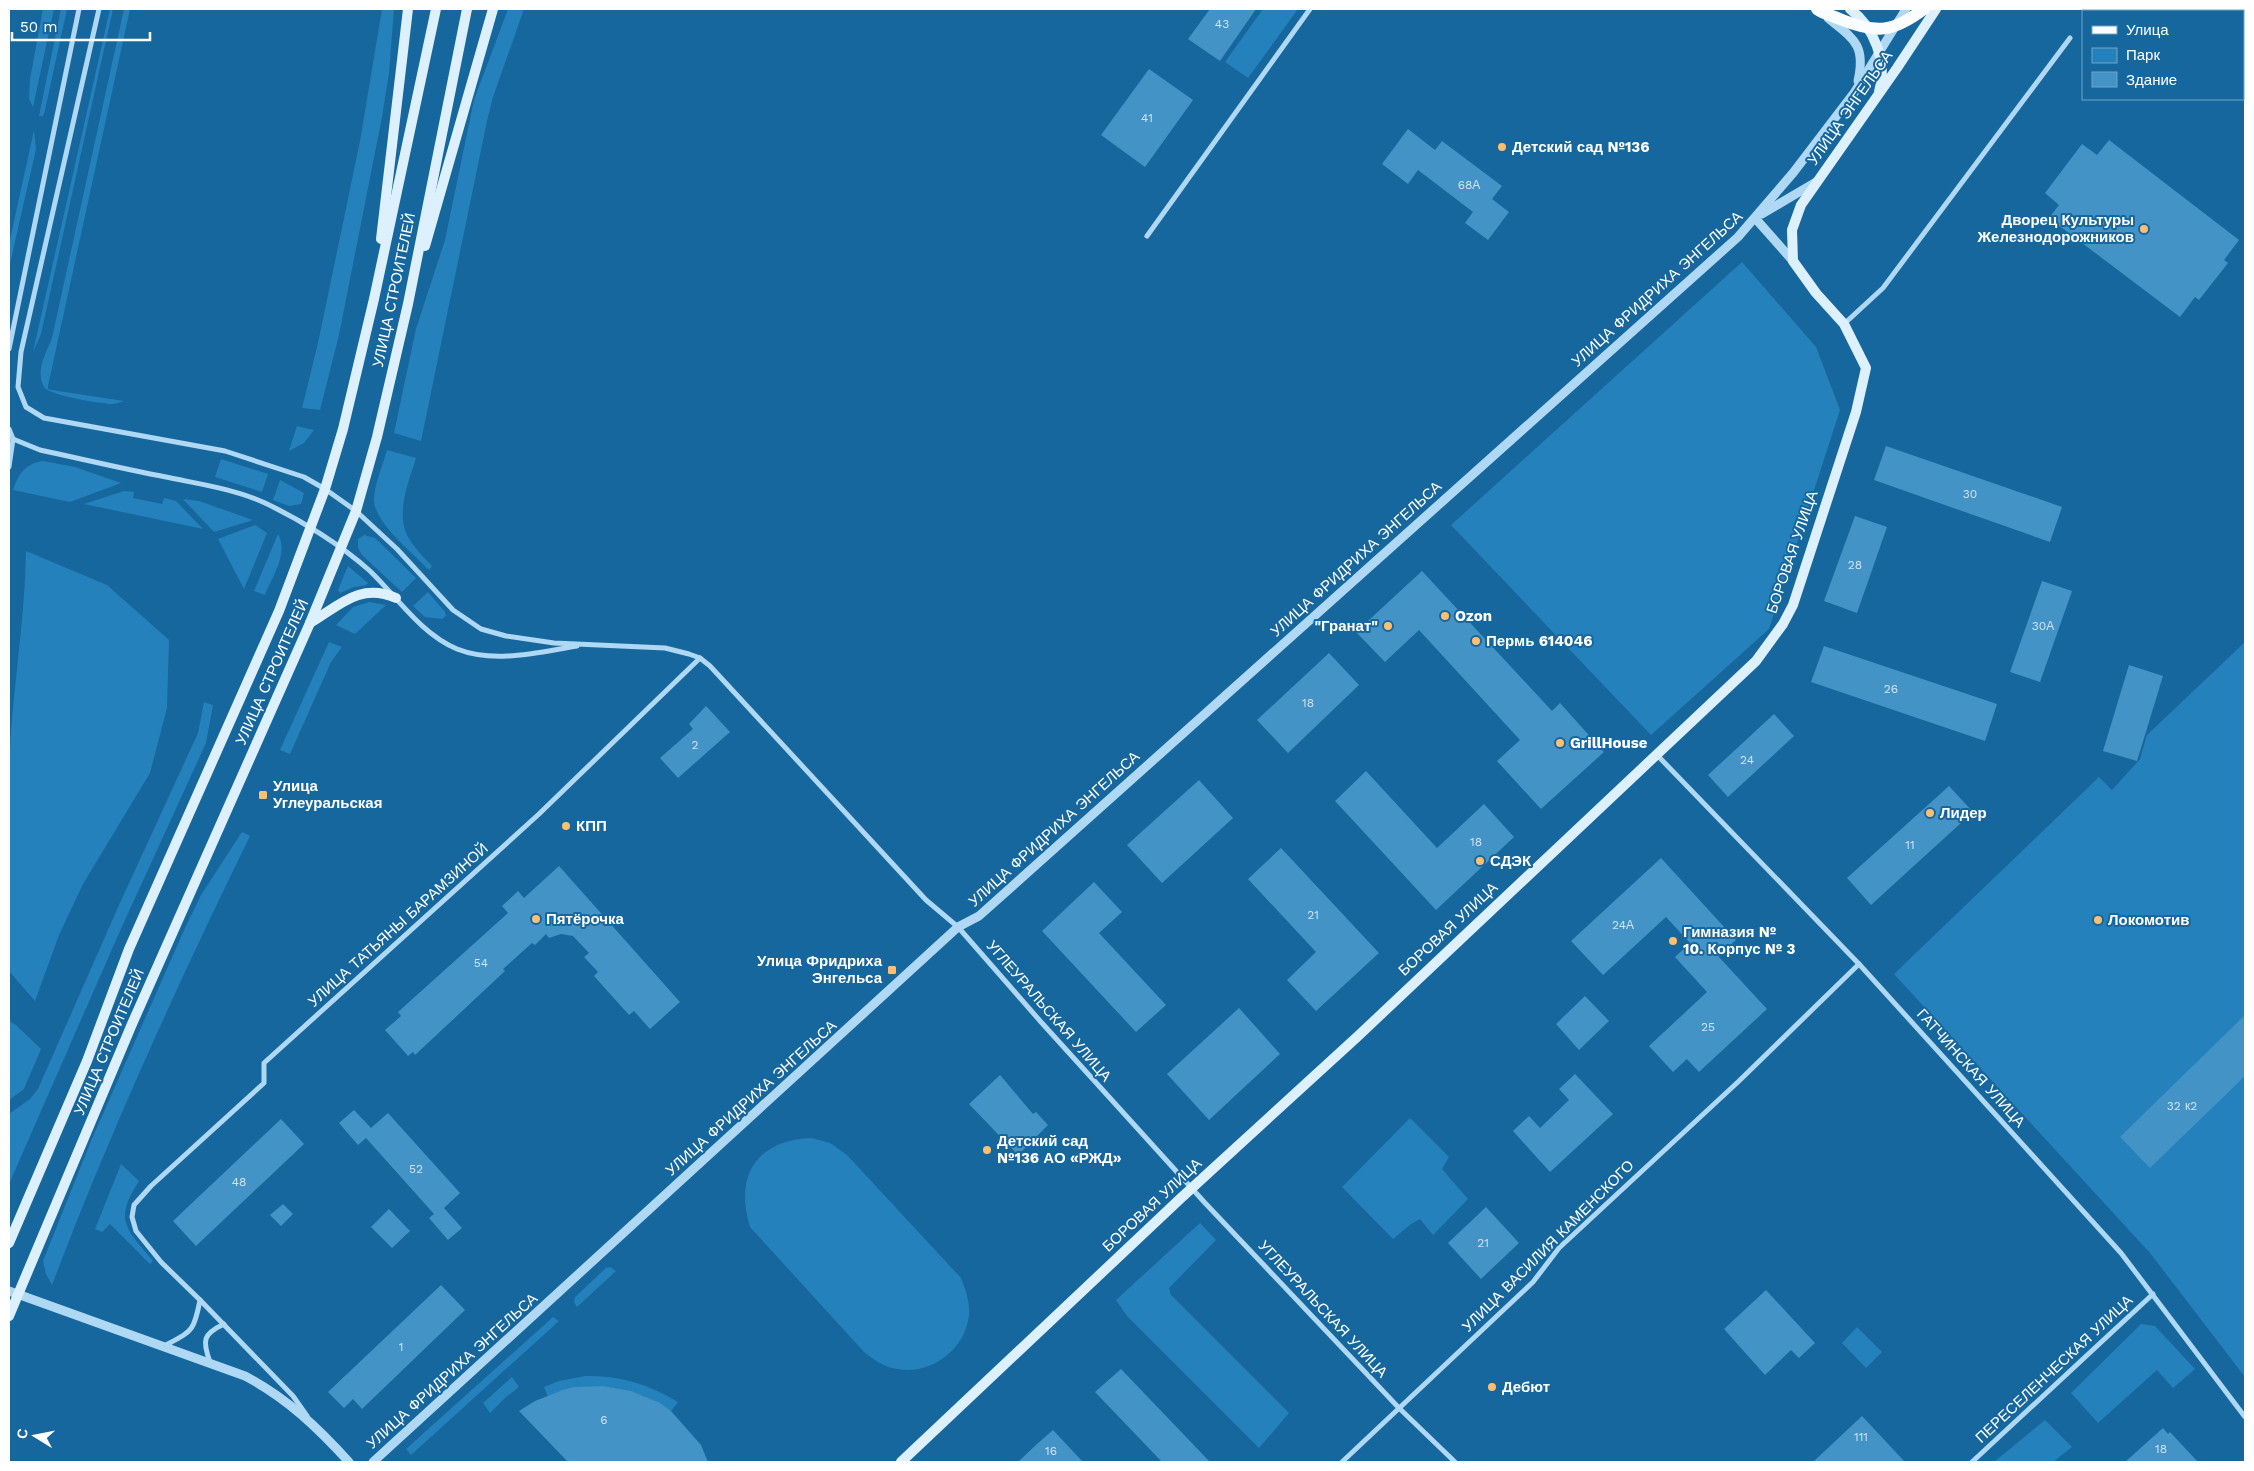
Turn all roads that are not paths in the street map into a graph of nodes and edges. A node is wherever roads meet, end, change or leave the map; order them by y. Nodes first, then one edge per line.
1 (79, 9) edge
2 (99, 9) edge
3 (408, 9) edge
4 (436, 9) edge
5 (467, 9) edge
6 (493, 9) edge
7 (1310, 9) edge
8 (1850, 9) edge
9 (1906, 9) edge
10 (1924, 9) edge
11 (1936, 9) edge
12 (1819, 10) edge
13 (1894, 26) junction
14 (1869, 28) junction
15 (2070, 38) dead end
16 (1879, 51) junction
17 (1854, 93) junction
18 (1871, 106) junction
19 (1816, 182) junction
20 (1755, 218) junction
21 (1147, 236) dead end
22 (1793, 261) junction
23 (374, 299) junction
24 (408, 304) junction
25 (1844, 324) junction
26 (9, 349) edge
27 (9, 429) edge
28 (13, 439) junction
29 (9, 467) edge
30 (325, 489) junction
31 (356, 510) junction
32 (311, 529) junction
33 (342, 548) junction
34 (396, 598) junction
35 (310, 623) junction
36 (591, 644) junction
37 (700, 658) junction
38 (1656, 754) junction
39 (958, 927) junction
40 (1859, 964) junction
41 (1191, 1188) junction
42 (9, 1243) edge
43 (14, 1292) edge
44 (2153, 1294) junction
45 (200, 1300) junction
46 (9, 1316) edge
47 (224, 1324) junction
48 (164, 1346) junction
49 (210, 1362) junction
50 (1399, 1408) junction
51 (2245, 1418) edge
52 (310, 1421) junction
53 (350, 1462) edge
54 (373, 1462) edge
55 (902, 1462) edge
56 (1342, 1462) edge
57 (1454, 1462) edge
58 (1972, 1462) edge

1 - 26 street
2 - 30 street
3 - 23 main road
4 - 23 main road, УЛИЦА СТРОИТЕЛЕЙ
5 - 24 main road, УЛИЦА СТРОИТЕЛЕЙ
6 - 24 main road
7 - 21 street
8 - 14 main road
9 - 13 street, УЛИЦА ЭНГЕЛЬСА
10 - 13 main road
11 - 18 main road, УЛИЦА ЭНГЕЛЬСА
12 - 14 main road
12 - 17 street, УЛИЦА ЭНГЕЛЬСА
13 - 14 main road
13 - 16 street, УЛИЦА ЭНГЕЛЬСА
14 - 16 main road
15 - 25 street
16 - 17 street, УЛИЦА ЭНГЕЛЬСА
16 - 18 main road
17 - 20 street, УЛИЦА ЭНГЕЛЬСА
18 - 19 main road, УЛИЦА ЭНГЕЛЬСА
19 - 20 street, УЛИЦА ЭНГЕЛЬСА
19 - 22 main road
20 - 22 street, БОРОВАЯ УЛИЦА
20 - 39 street, УЛИЦА ФРИДРИХА ЭНГЕЛЬСА
22 - 25 main road, БОРОВАЯ УЛИЦА
23 - 30 main road, УЛИЦА СТРОИТЕЛЕЙ
24 - 31 main road, УЛИЦА СТРОИТЕЛЕЙ
25 - 38 main road, БОРОВАЯ УЛИЦА
27 - 28 street
28 - 29 street
28 - 32 street
30 - 31 street
30 - 32 main road, УЛИЦА СТРОИТЕЛЕЙ
31 - 33 main road, УЛИЦА СТРОИТЕЛЕЙ
31 - 36 street
32 - 33 street
32 - 42 main road, УЛИЦА СТРОИТЕЛЕЙ
33 - 34 street
33 - 35 main road, УЛИЦА СТРОИТЕЛЕЙ
34 - 35 main road
34 - 36 street
35 - 43 main road, УЛИЦА СТРОИТЕЛЕЙ
36 - 37 street, УГЛЕУРАЛЬСКАЯ УЛИЦА
37 - 39 street, УГЛЕУРАЛЬСКАЯ УЛИЦА
37 - 45 street, УЛИЦА ТАТЬЯНЫ БАРАМЗИНОЙ
38 - 40 street, ГАТЧИНСКАЯ УЛИЦА
38 - 41 main road, БОРОВАЯ УЛИЦА
39 - 41 street, УГЛЕУРАЛЬСКАЯ УЛИЦА
39 - 54 street, УЛИЦА ФРИДРИХА ЭНГЕЛЬСА
40 - 44 street, ГАТЧИНСКАЯ УЛИЦА
40 - 50 street, УЛИЦА ВАСИЛИЯ КАМЕНСКОГО
41 - 50 street, УГЛЕУРАЛЬСКАЯ УЛИЦА
41 - 55 main road, БОРОВАЯ УЛИЦА
43 - 46 main road, УЛИЦА СТРОИТЕЛЕЙ
43 - 48 street
44 - 51 street, ГАТЧИНСКАЯ УЛИЦА
44 - 58 street, ПЕРЕСЕЛЕНЧЕСКАЯ УЛИЦА
45 - 47 street
45 - 48 street
47 - 49 street
47 - 52 street
48 - 49 street
49 - 52 street
50 - 56 street, УЛИЦА ВАСИЛИЯ КАМЕНСКОГО
50 - 57 street, УГЛЕУРАЛЬСКАЯ УЛИЦА
52 - 53 street

